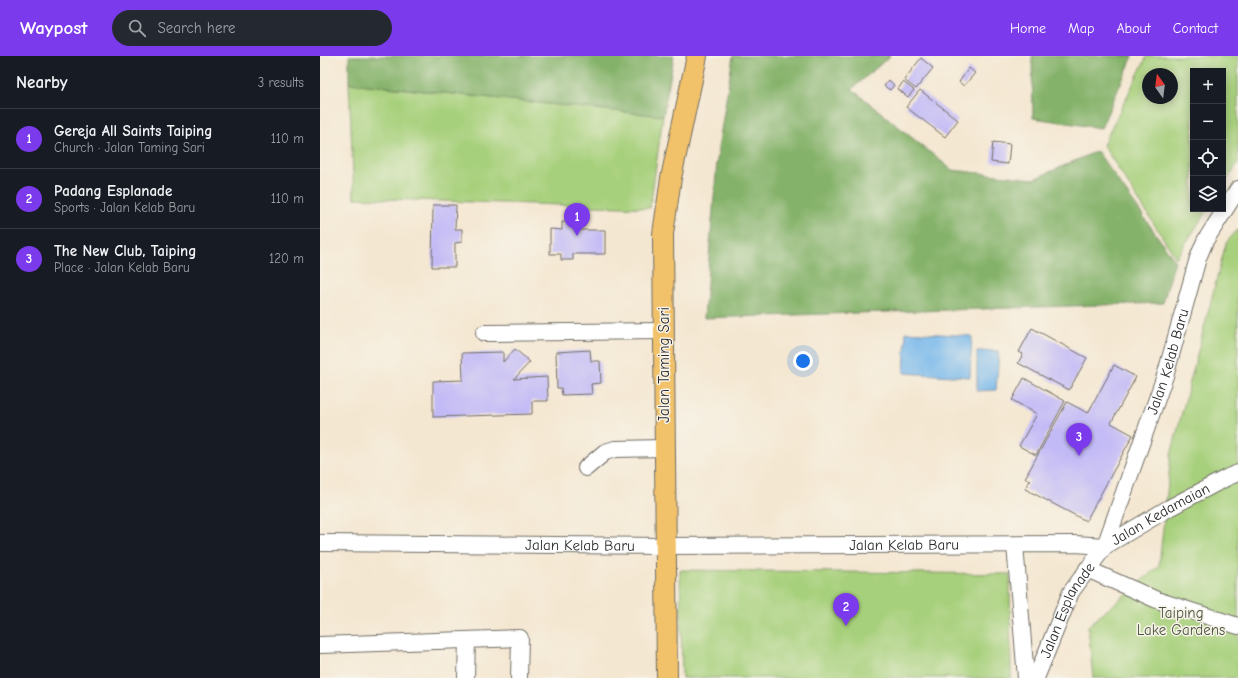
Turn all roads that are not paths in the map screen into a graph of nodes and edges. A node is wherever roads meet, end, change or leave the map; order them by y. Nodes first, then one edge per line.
1 (697, 56) edge
2 (1238, 188) edge
3 (663, 331) junction
4 (484, 334) dead end
5 (664, 448) junction
6 (586, 468) dead end
7 (1238, 474) edge
8 (320, 543) edge
9 (1016, 545) junction
10 (665, 546) junction
11 (1105, 546) junction
12 (1087, 569) junction
13 (1238, 626) edge
14 (467, 640) junction
15 (320, 645) edge
16 (466, 678) edge
17 (519, 678) edge
18 (667, 678) edge
19 (1026, 678) edge
20 (1036, 678) edge

1 - 3 main road, Jalan Taming Sari
2 - 11 street, Jalan Kelab Baru
3 - 4 street
3 - 5 main road, Jalan Taming Sari
5 - 6 street
5 - 10 main road, Jalan Taming Sari
7 - 11 street, Jalan Kedamaian
8 - 10 street, Jalan Kelab Baru
9 - 10 street, Jalan Kelab Baru
9 - 11 street, Jalan Kelab Baru
9 - 19 street, Jalan Esplanade
10 - 18 main road, Jalan Taming Sari
11 - 12 street, Jalan Esplanade
12 - 13 street
12 - 20 street, Jalan Esplanade
14 - 15 street
14 - 16 street
14 - 17 street

